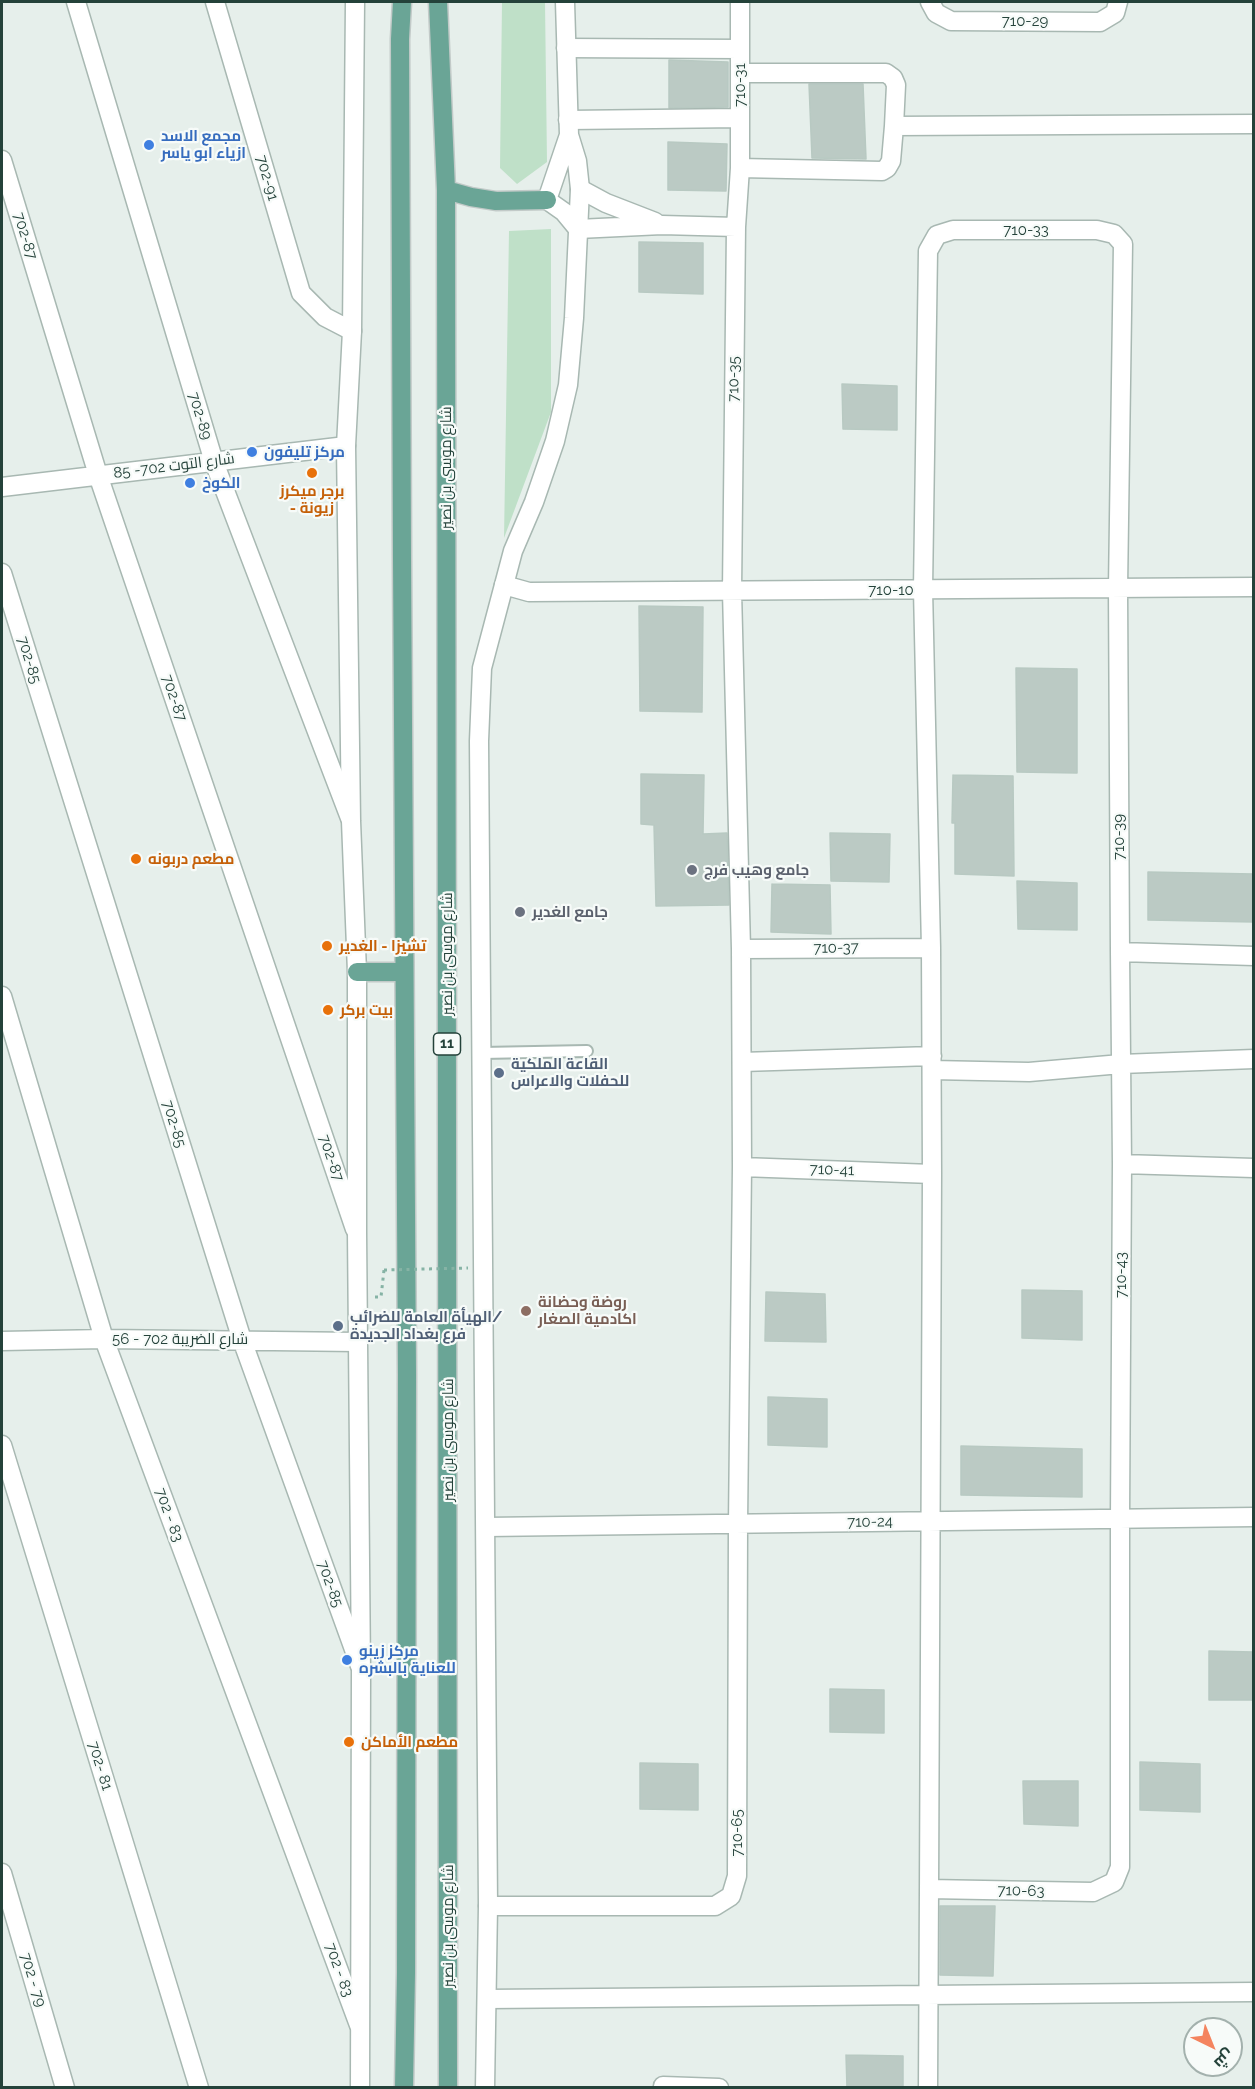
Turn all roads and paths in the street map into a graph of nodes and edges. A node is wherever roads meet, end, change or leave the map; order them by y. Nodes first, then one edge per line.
1 (76, 2) edge
2 (215, 2) edge
3 (354, 2) edge
4 (392, 2) edge
5 (402, 2) edge
6 (438, 2) edge
7 (565, 2) edge
8 (740, 2) edge
9 (930, 2) edge
10 (1118, 2) edge
11 (400, 39) junction
12 (566, 48) junction
13 (740, 49) junction
14 (740, 73) junction
15 (740, 118) junction
16 (1254, 124) edge
17 (894, 126) junction
18 (569, 127) junction
19 (2, 160) edge
20 (740, 168) junction
21 (580, 189) junction
22 (446, 190) junction
23 (547, 200) junction
24 (662, 225) junction
25 (736, 227) junction
26 (578, 229) junction
27 (352, 331) junction
28 (346, 446) junction
29 (214, 462) junction
30 (98, 475) junction
31 (2, 487) edge
32 (2, 573) edge
33 (504, 585) junction
34 (1254, 587) edge
35 (1118, 588) junction
36 (923, 590) junction
37 (732, 591) junction
38 (351, 821) junction
39 (931, 948) junction
40 (741, 949) junction
41 (1120, 952) junction
42 (1254, 956) edge
43 (357, 972) junction
44 (404, 972) junction
45 (2, 996) edge
46 (587, 1051) dead end
47 (482, 1053) junction
48 (1254, 1059) edge
49 (742, 1062) junction
50 (932, 1063) junction
51 (1121, 1064) junction
52 (1122, 1164) junction
53 (742, 1167) junction
54 (1254, 1168) edge
55 (932, 1174) junction
56 (357, 1233) junction
57 (468, 1268) dead end
58 (384, 1270) dead end
59 (104, 1339) junction
60 (242, 1340) junction
61 (2, 1341) edge
62 (358, 1342) junction
63 (2, 1445) edge
64 (1254, 1517) edge
65 (1119, 1519) junction
66 (931, 1521) junction
67 (738, 1524) junction
68 (486, 1527) junction
69 (361, 1671) junction
70 (2, 1873) edge
71 (929, 1889) junction
72 (488, 1906) junction
73 (1254, 1992) edge
74 (928, 1995) junction
75 (487, 1999) junction
76 (360, 2026) junction
77 (663, 2086) dead end
78 (65, 2088) edge
79 (199, 2088) edge
80 (360, 2088) edge
81 (404, 2088) edge
82 (448, 2088) edge
83 (485, 2088) edge
84 (718, 2088) edge
85 (928, 2088) edge

1 - 29 street, 702-89
2 - 27 street, 702-91
3 - 27 street
4 - 11 main road
5 - 11 main road
6 - 22 main road, شارع موسى بن نصير / 11
7 - 12 street
8 - 13 street, 710-31
9 - 10 street, 710-29
11 - 44 main road
12 - 13 street
12 - 18 street
13 - 14 street, 710-31
14 - 15 street, 710-31
14 - 17 street
15 - 18 street
15 - 20 street, 710-31
16 - 17 street
17 - 20 street
18 - 21 street
18 - 23 street
19 - 30 street, 702-87
20 - 25 street, 710-35
21 - 24 street
21 - 26 street
22 - 23 main road
22 - 82 main road, شارع موسى بن نصير / 11
23 - 26 street
24 - 25 street
24 - 26 street
25 - 37 street, 710-35
26 - 33 street
27 - 28 street
28 - 29 street, شارع التوت 702- 85
28 - 38 street
29 - 30 street, شارع التوت 702- 85
29 - 38 street, 702-89
30 - 31 street, شارع التوت 702- 85
30 - 56 street, 702-87
32 - 60 street, 702-85
33 - 37 street, 710-10
33 - 47 street
34 - 35 street, 710-10
35 - 36 street, 710-10
35 - 36 street, 710-33
35 - 41 street, 710-39
36 - 37 street, 710-10
36 - 39 street
37 - 40 street
38 - 43 street
39 - 40 street, 710-37
39 - 50 street
40 - 49 street
41 - 42 street
41 - 51 street, 710-39
43 - 44 main road
43 - 56 street
44 - 81 main road
45 - 59 street, 702 - 83
46 - 47 lane
47 - 68 street
48 - 51 street
49 - 50 street
49 - 53 street
50 - 51 street
50 - 55 street
51 - 52 street, 710-43
52 - 54 street
52 - 65 street, 710-43
53 - 55 street, 710-41
53 - 67 street
55 - 66 street
56 - 62 street
57 - 58 path, bridge
59 - 60 street, شارع الضريبة 702 - 56
59 - 61 street, شارع الضريبة 702 - 56
59 - 76 street, 702 - 83
60 - 62 street, شارع الضريبة 702 - 56
60 - 69 street, 702-85
62 - 69 street
63 - 79 street, 702- 81
64 - 65 street, 710-24
65 - 66 street, 710-24
65 - 71 street, 710-63
66 - 67 street, 710-24
66 - 71 street
67 - 68 street, 710-24
67 - 72 street, 710-65
68 - 72 street
69 - 76 street
70 - 78 street, 702 - 79
71 - 74 street
72 - 75 street
73 - 74 street
74 - 75 street
74 - 85 street
75 - 83 street
76 - 80 street
77 - 84 street

